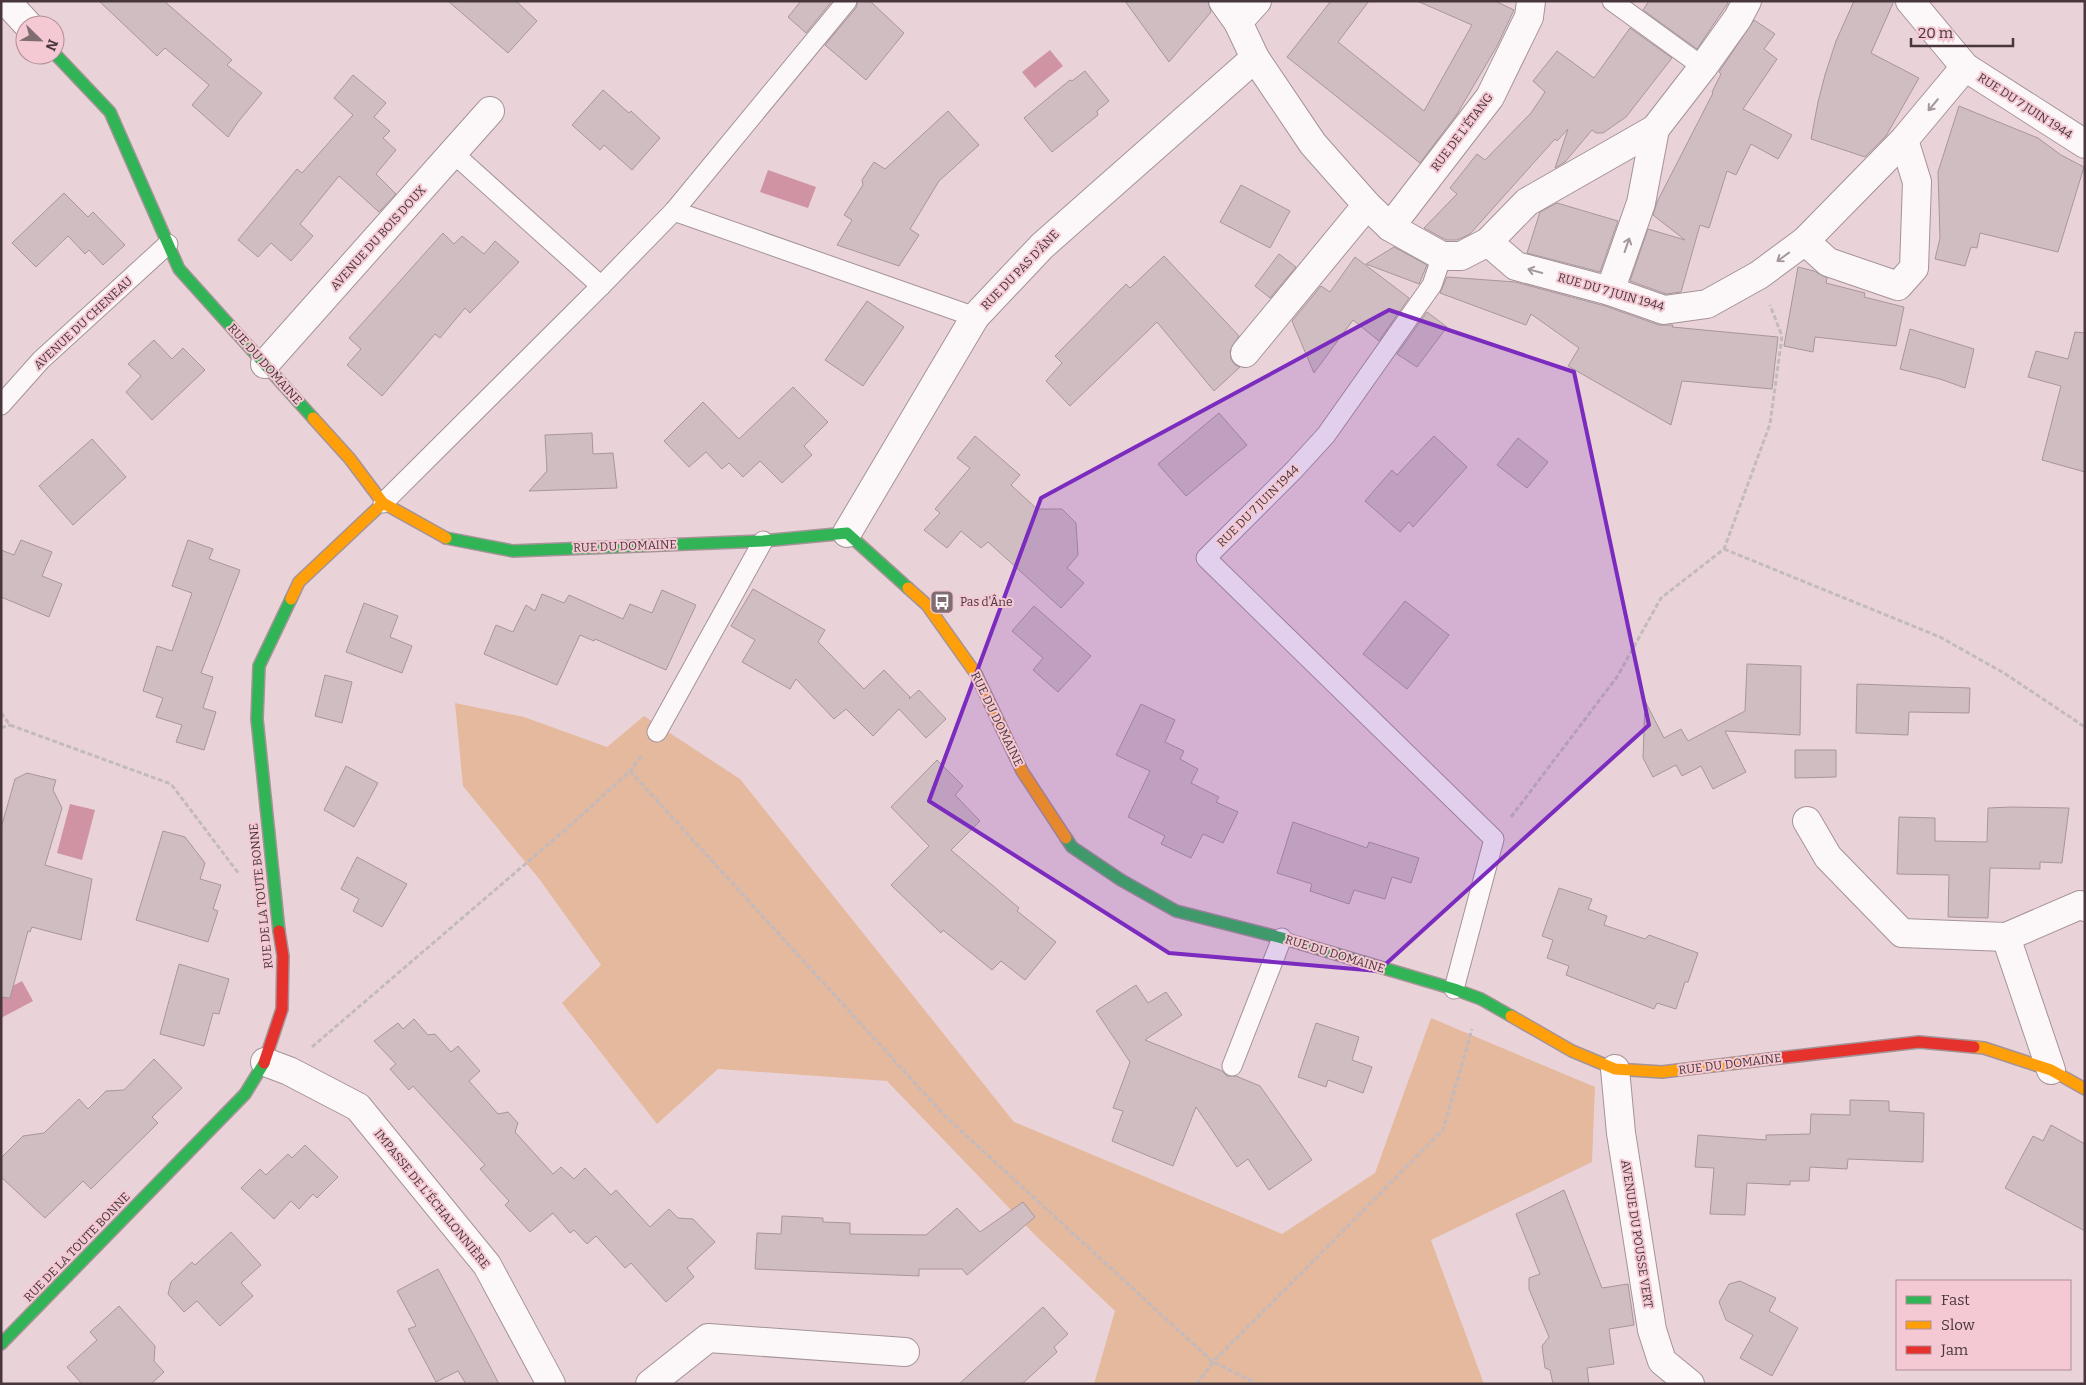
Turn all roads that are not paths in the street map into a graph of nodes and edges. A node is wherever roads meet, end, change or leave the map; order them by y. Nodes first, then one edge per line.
1 (6, 1) edge
2 (847, 1) edge
3 (1257, 1) edge
4 (1531, 1) edge
5 (1612, 1) edge
6 (1747, 1) edge
7 (1910, 1) edge
8 (1230, 11) edge
9 (19, 15) edge
10 (1255, 58) junction
11 (65, 65) edge
12 (1703, 67) junction
13 (1965, 68) junction
14 (490, 111) dead end
15 (1655, 129) junction
16 (1904, 140) junction
17 (2085, 144) edge
18 (453, 153) junction
19 (1367, 205) junction
20 (674, 211) junction
21 (1390, 227) junction
22 (1805, 241) junction
23 (1488, 242) junction
24 (168, 244) junction
25 (1442, 256) junction
26 (601, 286) junction
27 (1610, 291) junction
28 (975, 317) junction
29 (1245, 353) dead end
30 (265, 364) junction
31 (1, 405) edge
32 (383, 503) junction
33 (846, 533) junction
34 (763, 541) junction
35 (657, 732) road end
36 (1807, 821) dead end
37 (2085, 907) edge
38 (2006, 936) junction
39 (1282, 938) junction
40 (1454, 989) junction
41 (277, 1066) junction
42 (1232, 1066) dead end
43 (1615, 1069) junction
44 (2051, 1070) junction
45 (2085, 1089) edge
46 (1, 1344) edge
47 (905, 1352) dead end
48 (551, 1384) edge
49 (650, 1384) edge
50 (1690, 1384) edge

1 - 9 street
2 - 20 lane
3 - 8 street
4 - 21 street, RUE DE L'ÉTANG
5 - 12 lane
6 - 12 street
7 - 13 street, RUE DU 7 JUIN 1944
8 - 10 street
10 - 19 street
10 - 28 street, RUE DU PAS D'ÂNE
11 - 24 street, RUE DU DOMAINE
12 - 15 street
13 -> 16 street, RUE DU 7 JUIN 1944
13 - 17 street, RUE DU 7 JUIN 1944
14 - 18 street, AVENUE DU BOIS DOUX
15 - 23 street
27 -> 15 street
16 - 22 street, RUE DU 7 JUIN 1944
16 - 22 street
18 - 26 lane
18 - 30 street, AVENUE DU BOIS DOUX
19 - 21 street
19 - 29 street
20 - 26 lane
20 - 28 lane
21 - 25 street
22 -> 27 street, RUE DU 7 JUIN 1944
23 - 25 street
27 -> 23 street, RUE DU 7 JUIN 1944
24 - 30 street, RUE DU DOMAINE
24 - 31 lane, AVENUE DU CHENEAU
25 - 40 lane, RUE DU 7 JUIN 1944
26 - 32 lane
28 - 33 street, RUE DU PAS D'ÂNE
30 - 32 street, RUE DU DOMAINE
32 - 34 street, RUE DU DOMAINE
32 - 41 street, RUE DE LA TOUTE BONNE
33 - 34 street, RUE DU DOMAINE
33 - 39 street, RUE DU DOMAINE
34 - 35 lane
36 - 38 street
37 - 38 street
38 - 44 street
39 - 40 street, RUE DU DOMAINE
39 - 42 lane
40 - 43 street, RUE DU DOMAINE
41 - 46 street, RUE DE LA TOUTE BONNE
41 - 48 street, IMPASSE DE L'ÉCHALONNIÈRE
43 - 44 street, RUE DU DOMAINE
43 - 50 street, AVENUE DU POUSSE VERT
44 - 45 street, RUE DU DOMAINE
47 - 49 street

